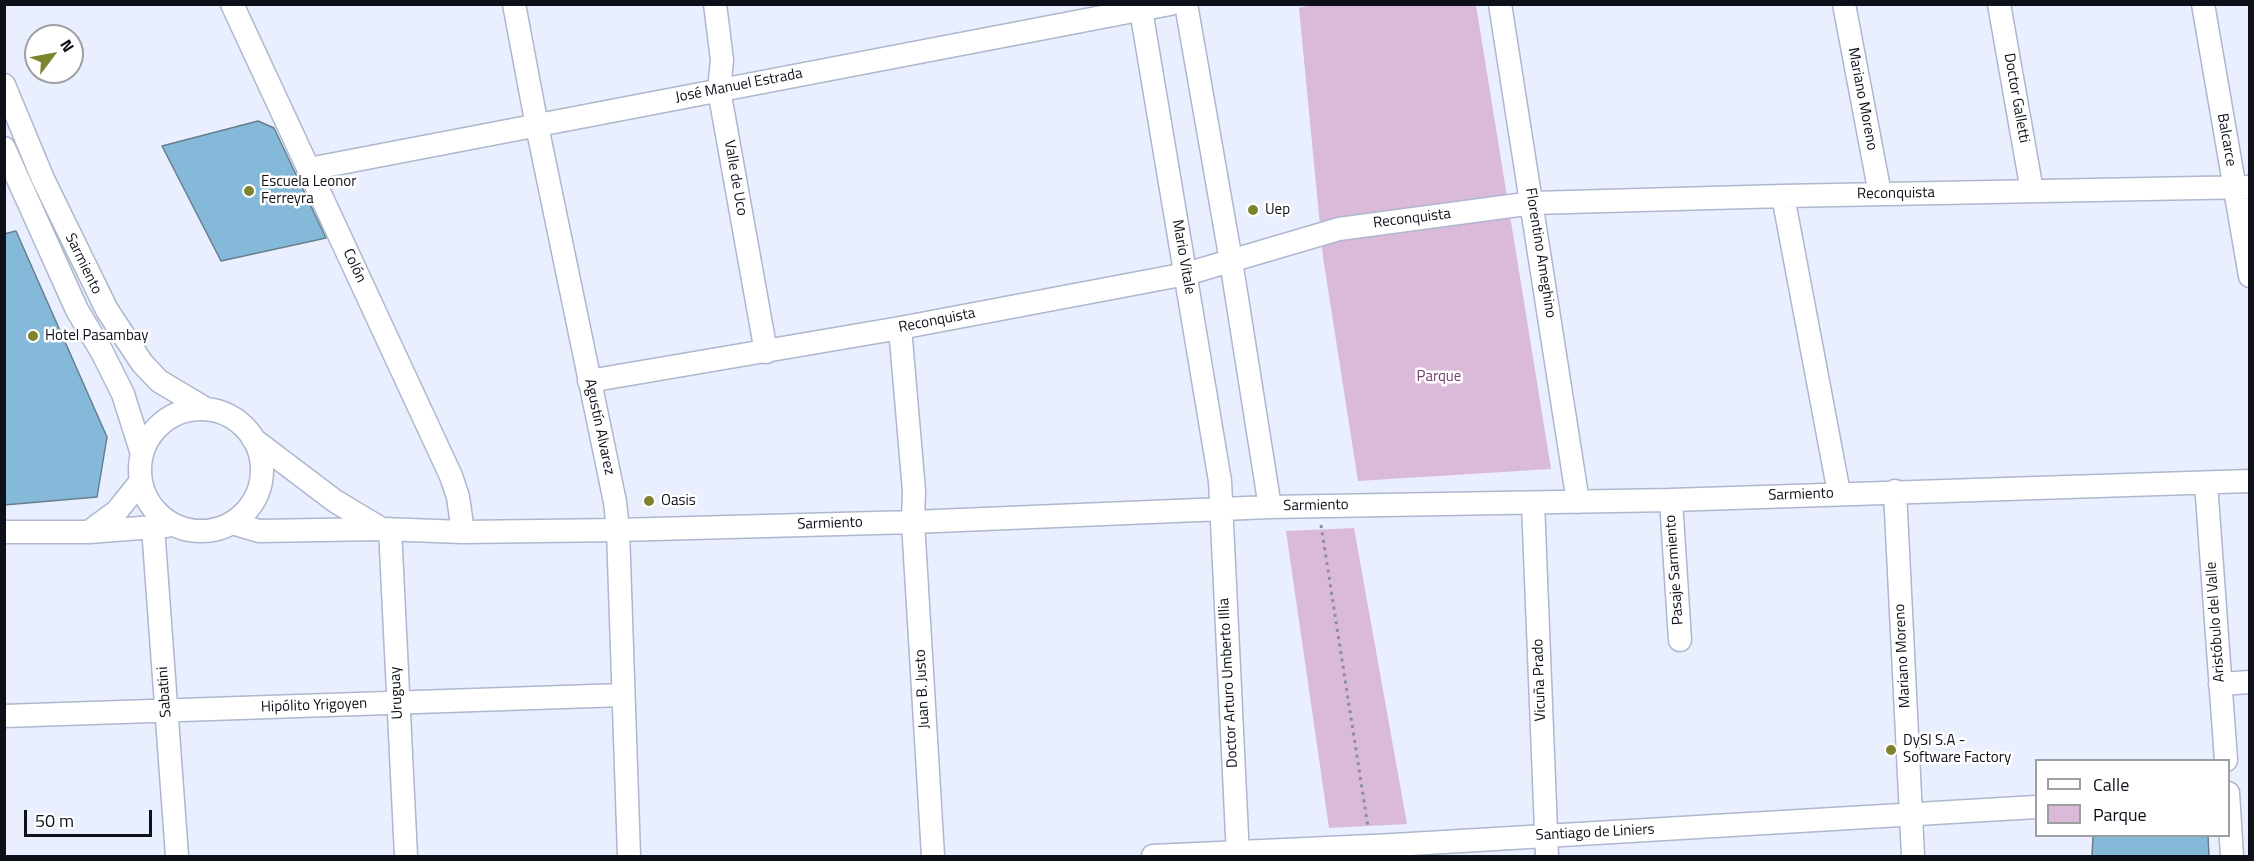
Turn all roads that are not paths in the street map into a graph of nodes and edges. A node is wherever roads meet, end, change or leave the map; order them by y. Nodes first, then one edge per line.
1 (232, 4) edge
2 (514, 4) edge
3 (715, 4) edge
4 (1170, 4) edge
5 (1186, 4) edge
6 (1500, 4) edge
7 (1844, 4) edge
8 (1999, 4) edge
9 (2203, 4) edge
10 (1140, 7) edge
11 (4, 85) edge
12 (719, 90) junction
13 (537, 126) junction
14 (4, 148) edge
15 (309, 170) junction
16 (2242, 187) edge
17 (2032, 191) junction
18 (1880, 194) junction
19 (1783, 196) junction
20 (1533, 203) junction
21 (1231, 261) junction
22 (1186, 274) junction
23 (2250, 276) edge
24 (900, 328) junction
25 (766, 352) junction
26 (589, 381) junction
27 (206, 409) junction
28 (253, 439) junction
29 (142, 454) junction
30 (2250, 481) edge
31 (141, 482) junction
32 (2206, 483) junction
33 (1895, 492) junction
34 (1839, 494) junction
35 (1671, 500) junction
36 (1578, 502) junction
37 (1533, 503) junction
38 (1270, 507) junction
39 (1221, 510) junction
40 (913, 522) junction
41 (232, 523) junction
42 (163, 526) junction
43 (386, 529) junction
44 (618, 530) junction
45 (4, 532) edge
46 (89, 532) junction
47 (463, 532) junction
48 (1680, 640) dead end
49 (2250, 682) edge
50 (2220, 684) junction
51 (623, 695) junction
52 (397, 703) junction
53 (166, 712) junction
54 (4, 717) edge
55 (2226, 759) edge
56 (2230, 794) edge
57 (2250, 794) edge
58 (2035, 807) edge
59 (1911, 815) junction
60 (2230, 815) edge
61 (1546, 846) edge
62 (1238, 854) edge
63 (177, 856) edge
64 (406, 856) edge
65 (629, 856) edge
66 (933, 856) edge
67 (1153, 856) edge
68 (1913, 856) edge
69 (2232, 856) edge

1 - 15 street, Colón
2 - 13 street, Agustín Alvarez
3 - 12 street, Valle de Uco
4 - 10 street, José Manuel Estrada
5 - 21 street
6 - 20 street, Florentino Ameghino
7 - 18 street, Mariano Moreno
8 - 17 street, Doctor Galletti
9 - 16 street, Balcarce
10 - 12 street, José Manuel Estrada
10 - 22 street, Mario Vitale
11 - 27 street, Sarmiento
12 - 13 street, José Manuel Estrada
12 - 25 street, Valle de Uco
13 - 15 street, José Manuel Estrada
13 - 26 street, Agustín Alvarez
14 - 29 street, Sarmiento
15 - 47 street, Colón
16 - 17 street, Reconquista
16 - 23 street, Balcarce
17 - 18 street, Reconquista
18 - 19 street, Reconquista
19 - 20 street, Reconquista
19 - 34 street
20 - 21 street, Reconquista
20 - 36 street, Florentino Ameghino
21 - 22 street, Reconquista
21 - 38 street
22 - 24 street, Reconquista
22 - 39 street, Mario Vitale
24 - 25 street, Reconquista
24 - 40 street, Juan B. Justo
25 - 26 street, Reconquista
26 - 44 street, Agustín Alvarez
27 - 28 street
27 - 29 street
28 - 41 street
28 - 43 street, Sarmiento
29 - 31 street
30 - 32 street, Sarmiento
31 - 42 street
31 - 46 street
32 - 33 street, Sarmiento
32 - 50 street, Aristóbulo del Valle
33 - 34 street, Sarmiento
33 - 59 street, Mariano Moreno
34 - 35 street, Sarmiento
35 - 36 street, Sarmiento
35 - 48 street, Pasaje Sarmiento
36 - 37 street, Sarmiento
37 - 38 street, Sarmiento
37 - 61 street, Vicuña Prado
38 - 39 street, Sarmiento
39 - 40 street, Sarmiento
39 - 62 street, Doctor Arturo Umberto Illia
40 - 44 street, Sarmiento
40 - 66 street, Juan B. Justo
41 - 42 street
41 - 43 street, Sarmiento
42 - 46 street
42 - 53 street, Sabatini
43 - 47 street, Sarmiento
43 - 52 street, Uruguay
44 - 47 street, Sarmiento
44 - 51 street, Agustín Alvarez
45 - 46 street
49 - 50 street
50 - 55 street, Aristóbulo del Valle
51 - 52 street, Hipólito Yrigoyen
51 - 65 street, Agustín Alvarez
52 - 53 street, Hipólito Yrigoyen
52 - 64 street, Uruguay
53 - 54 street, Hipólito Yrigoyen
53 - 63 street, Sabatini
56 - 57 street
58 - 59 street, Santiago de Liniers
59 - 61 street, Santiago de Liniers
59 - 68 street, Mariano Moreno
60 - 69 street
61 - 62 street, Santiago de Liniers
62 - 67 street, Santiago de Liniers

